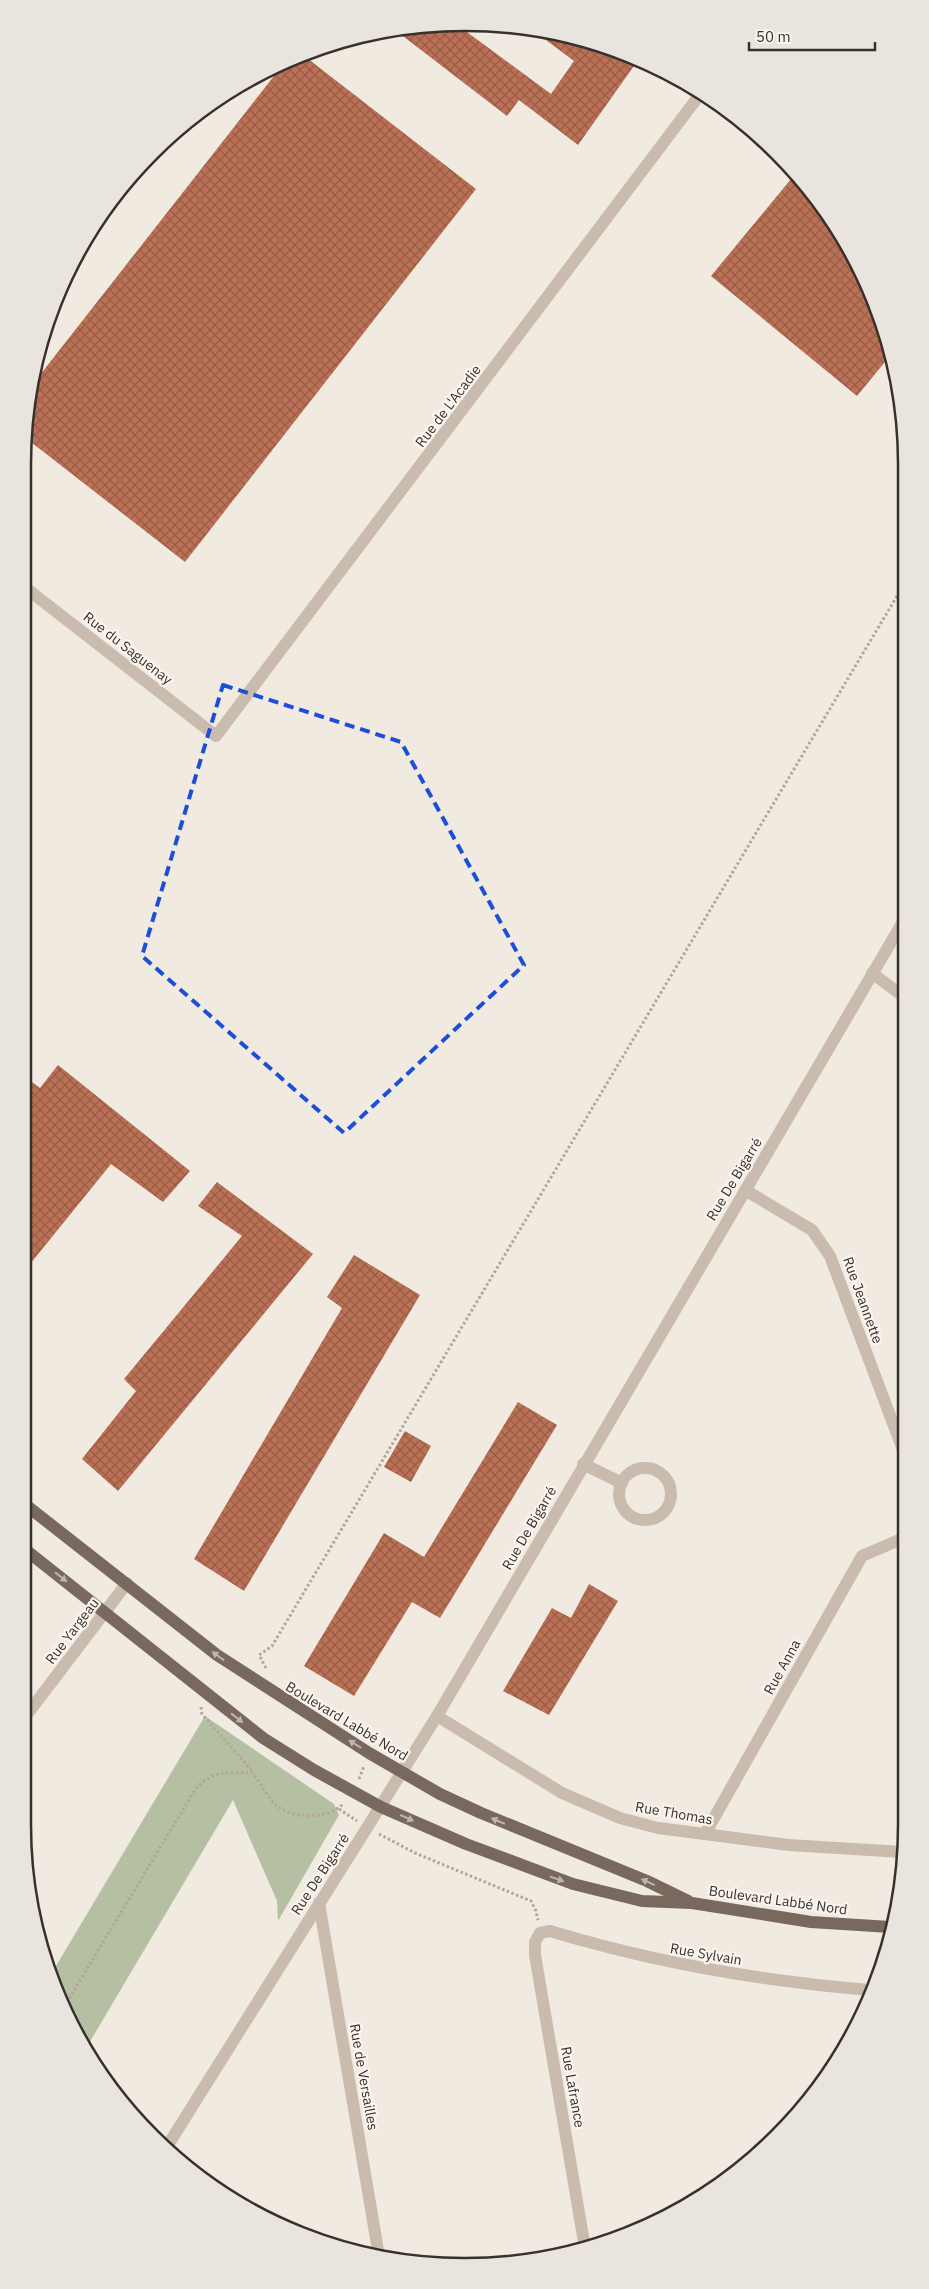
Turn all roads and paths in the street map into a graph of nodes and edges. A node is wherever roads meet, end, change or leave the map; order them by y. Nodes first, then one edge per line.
1 (697, 99) edge
2 (31, 592) edge
3 (898, 594) edge
4 (216, 736) joint
5 (898, 930) edge
6 (872, 974) junction
7 (898, 993) edge
8 (745, 1190) junction
9 (898, 1437) edge
10 (583, 1464) junction
11 (622, 1483) junction
12 (31, 1509) edge
13 (898, 1540) edge
14 (31, 1554) edge
15 (128, 1583) junction
16 (105, 1612) junction
17 (272, 1646) dead end
18 (199, 1688) junction
19 (31, 1709) edge
20 (437, 1716) junction
21 (402, 1772) junction
22 (253, 1773) dead end
23 (196, 1788) dead end
24 (381, 1807) junction
25 (339, 1809) dead end
26 (367, 1828) junction
27 (705, 1834) junction
28 (897, 1852) edge
29 (319, 1903) junction
30 (692, 1903) junction
31 (885, 1927) edge
32 (540, 1932) junction
33 (865, 1989) edge
34 (69, 2000) edge
35 (170, 2142) edge
36 (584, 2241) edge
37 (378, 2249) edge

1 - 4 street, Rue de L'Acadie
2 - 4 street, Rue du Saguenay
3 - 17 path
5 - 6 street, Rue De Bigarré
6 - 7 street
6 - 8 street, Rue De Bigarré
8 - 9 street, Rue Jeannette
8 - 10 street, Rue De Bigarré
10 - 11 street
10 - 20 street, Rue De Bigarré
11 - 11 street
12 - 15 main road, Boulevard Labbé Nord
13 - 27 street, Rue Anna
14 -> 16 main road, Boulevard Labbé Nord
15 - 16 street, Rue Yargeau
21 -> 15 main road, Boulevard Labbé Nord
16 - 18 main road, Boulevard Labbé Nord
16 - 19 street, Rue Yargeau
18 - 22 path
18 -> 24 main road, Boulevard Labbé Nord
20 - 21 street, Rue De Bigarré
20 - 27 street, Rue Thomas
21 - 24 street, Rue De Bigarré
30 -> 21 main road, Boulevard Labbé Nord
23 - 34 path
24 - 26 street, Rue De Bigarré
24 -> 30 main road, Boulevard Labbé Nord
25 - 26 path
26 - 29 street, Rue De Bigarré
26 - 32 path
27 - 28 street, Rue Thomas
29 - 35 street, Rue De Bigarré
29 - 37 street, Rue de Versailles
30 - 31 main road, Boulevard Labbé Nord
32 - 33 street, Rue Sylvain
32 - 36 street, Rue Lafrance

